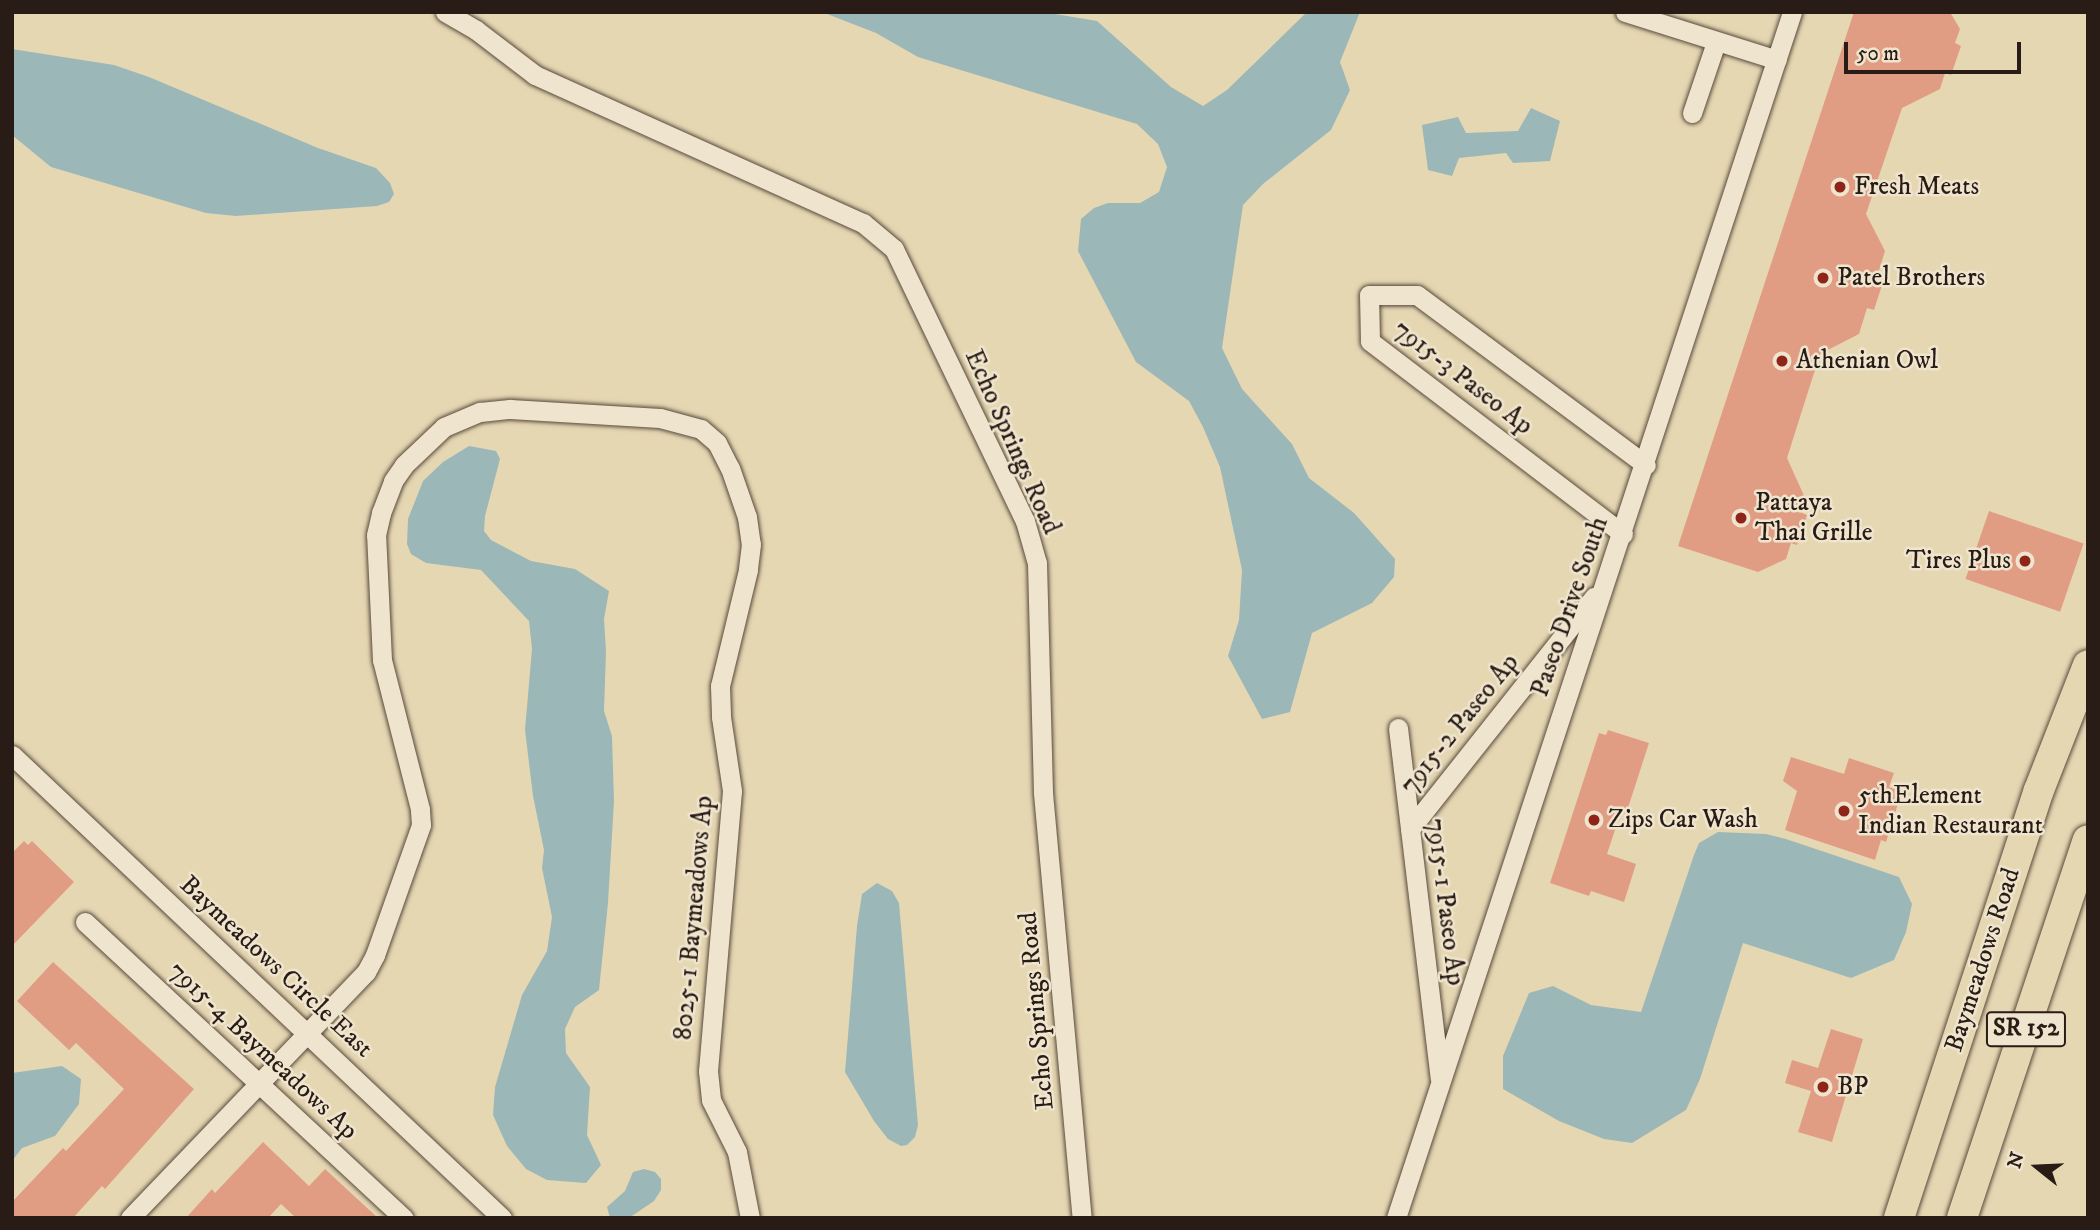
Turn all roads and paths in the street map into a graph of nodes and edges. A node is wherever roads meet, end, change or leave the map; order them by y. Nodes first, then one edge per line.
1 (445, 12) edge
2 (1625, 12) edge
3 (1792, 12) edge
4 (1716, 42) junction
5 (1777, 60) junction
6 (1692, 113) dead end
7 (1646, 465) junction
8 (1623, 534) junction
9 (1603, 587) junction
10 (2088, 665) edge
11 (2078, 710) edge
12 (1398, 727) dead end
13 (16, 767) edge
14 (1410, 829) junction
15 (2088, 840) edge
16 (85, 922) dead end
17 (307, 1031) junction
18 (258, 1082) junction
19 (1441, 1082) junction
20 (130, 1218) edge
21 (404, 1218) edge
22 (502, 1218) edge
23 (750, 1218) edge
24 (1082, 1218) edge
25 (1396, 1218) edge
26 (1899, 1218) edge
27 (1962, 1218) edge

1 - 24 street, Echo Springs Road
2 - 4 street
3 - 5 street, Paseo Drive South
4 - 5 street
4 - 6 street
5 - 7 street, Paseo Drive South
7 - 8 street, Paseo Drive South
7 - 8 street, 7915-3 Paseo Ap
8 - 9 street, Paseo Drive South
9 - 14 street, 7915-2 Paseo Ap
9 - 19 street, Paseo Drive South
10 - 11 main road, Baymeadows Road / SR 152
11 - 26 main road, Baymeadows Road / SR 152
12 - 14 street, 7915-1 Paseo Ap
13 - 17 street, Baymeadows Circle East
14 - 19 street, 7915-1 Paseo Ap
15 - 27 main road, SR 152
16 - 18 street, 7915-4 Baymeadows Ap
17 - 18 street, 8025-1 Baymeadows Ap
17 - 22 street, Baymeadows Circle East
17 - 23 street, 8025-1 Baymeadows Ap
18 - 20 street, 8025-1 Baymeadows Ap
18 - 21 street, 7915-4 Baymeadows Ap
19 - 25 street, Paseo Drive South

